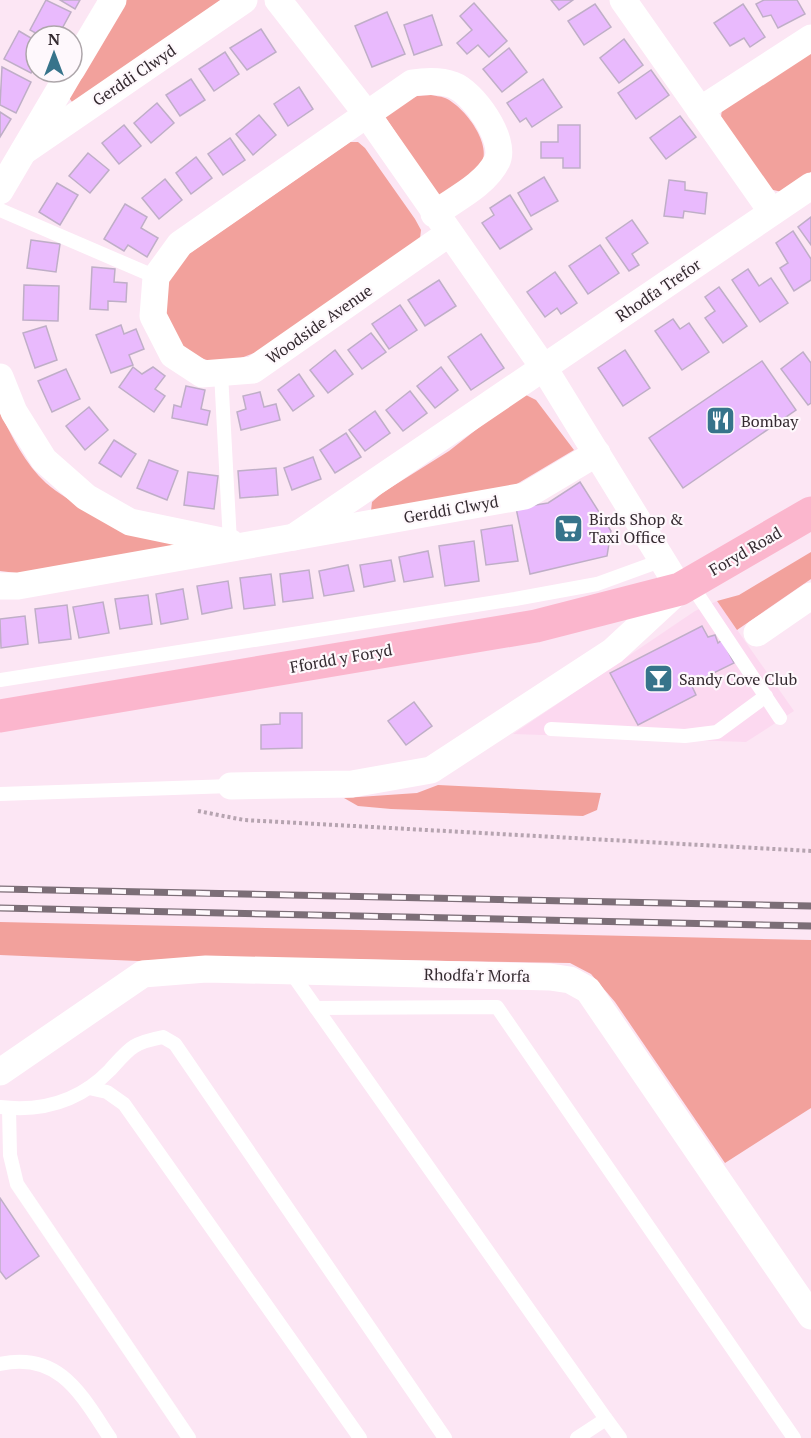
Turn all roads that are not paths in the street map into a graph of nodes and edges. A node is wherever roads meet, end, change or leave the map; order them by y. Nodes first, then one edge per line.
1 (113, 0) edge
2 (244, 0) edge
3 (278, 0) edge
4 (623, 0) edge
5 (811, 38) edge
6 (84, 48) edge
7 (63, 84) edge
8 (700, 110) junction
9 (366, 113) junction
10 (24, 151) junction
11 (811, 186) edge
12 (0, 191) edge
13 (0, 210) edge
14 (772, 212) junction
15 (441, 224) junction
16 (156, 277) junction
17 (544, 368) junction
18 (221, 373) junction
19 (0, 377) edge
20 (597, 453) junction
21 (811, 513) edge
22 (811, 527) edge
23 (294, 537) junction
24 (762, 542) junction
25 (239, 544) junction
26 (663, 561) junction
27 (0, 586) edge
28 (685, 586) junction
29 (811, 596) edge
30 (758, 633) dead end
31 (0, 680) edge
32 (766, 696) junction
33 (0, 716) edge
34 (780, 718) dead end
35 (551, 729) dead end
36 (231, 786) joint
37 (0, 794) edge
38 (290, 971) junction
39 (316, 1008) junction
40 (0, 1072) edge
41 (89, 1088) junction
42 (5, 1107) edge
43 (811, 1316) edge
44 (0, 1364) edge
45 (606, 1419) junction
46 (111, 1438) edge
47 (189, 1438) edge
48 (360, 1438) edge
49 (445, 1438) edge
50 (577, 1438) edge
51 (620, 1438) edge
52 (794, 1438) edge

1 - 6 street, Gerddi Clwyd
2 - 10 street, Gerddi Clwyd
3 - 9 street
4 - 8 street
5 - 8 street
7 - 10 street, Gerddi Clwyd
8 - 14 street
9 - 15 street
9 - 15 street, Woodside Avenue
9 - 16 street, Woodside Avenue
10 - 12 street, Gerddi Clwyd
11 - 14 street, Rhodfa Trefor
13 - 16 lane
14 - 17 street, Rhodfa Trefor
15 - 17 street
15 - 18 street, Woodside Avenue
16 - 18 street, Woodside Avenue
17 - 20 street
17 - 23 street, Gerddi Clwyd
18 - 25 lane
19 - 25 street
20 - 23 street, Gerddi Clwyd
20 - 26 street
21 - 24 main road, Foryd Road
22 - 24 lane
23 - 25 street, Gerddi Clwyd
24 - 28 main road, Foryd Road
25 - 27 street, Gerddi Clwyd
26 - 28 street
26 - 31 lane
28 - 32 lane
28 - 33 main road, Ffordd y Foryd
28 - 36 street
29 - 30 street
32 - 34 lane
32 - 35 lane
36 - 37 lane
38 - 39 lane
38 - 40 street, Rhodfa'r Morfa
38 - 43 street, Rhodfa'r Morfa
39 - 45 lane
39 - 52 lane
41 - 42 lane
41 - 48 lane
41 - 49 lane
42 - 47 lane
44 - 46 lane
45 - 50 lane
45 - 51 lane

